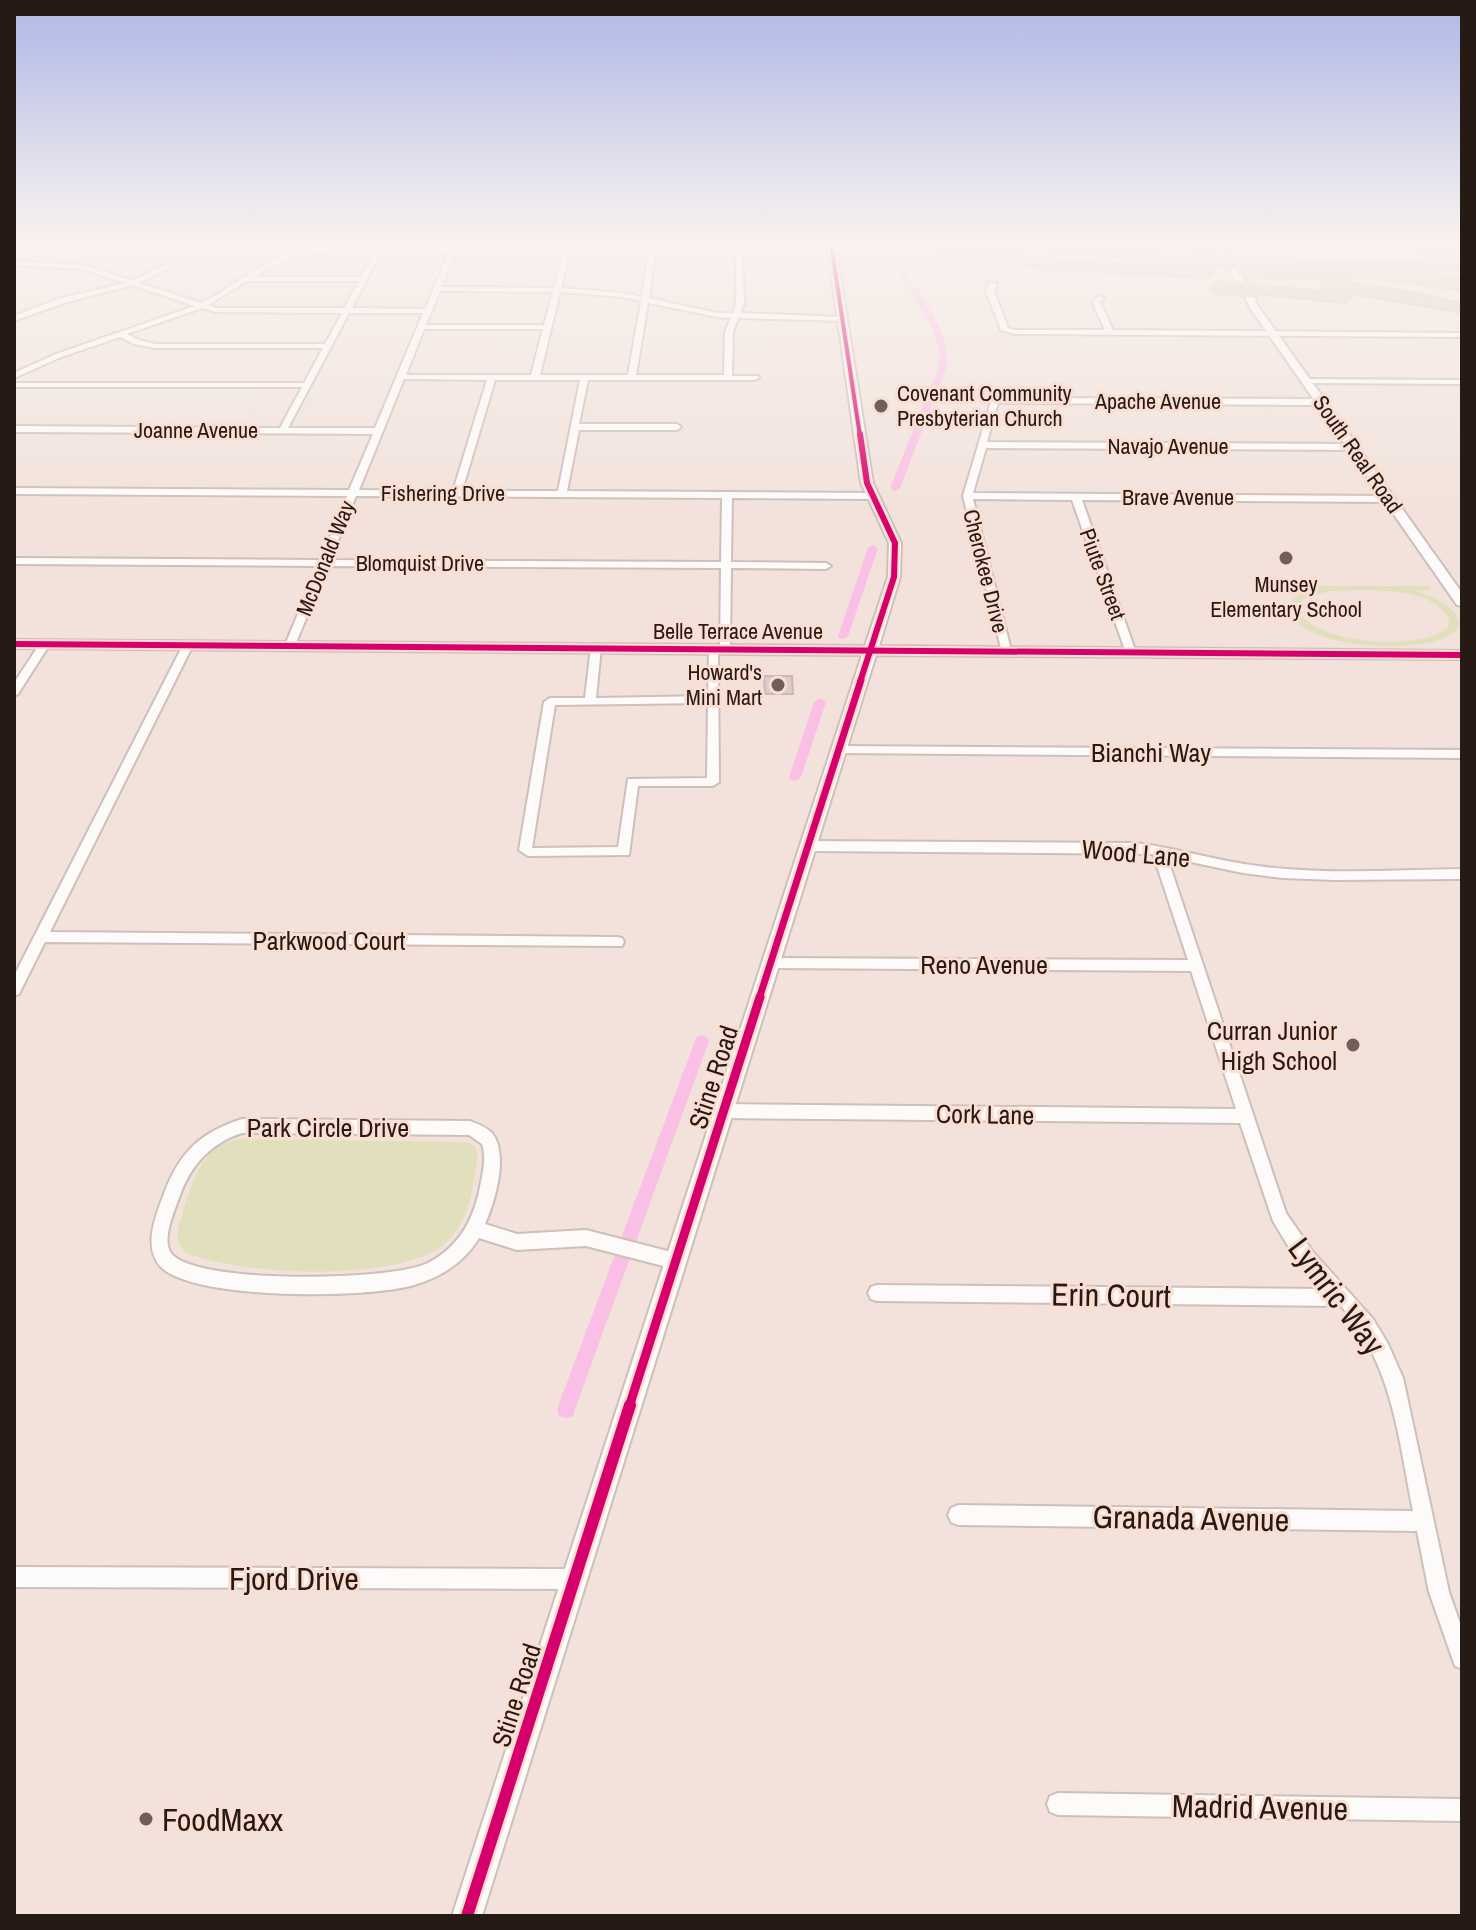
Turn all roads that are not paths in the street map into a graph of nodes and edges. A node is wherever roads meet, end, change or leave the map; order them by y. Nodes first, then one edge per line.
1 (119, 333) joint
2 (335, 333) edge
3 (418, 333) edge
4 (546, 333) edge
5 (639, 333) edge
6 (730, 333) edge
7 (846, 333) edge
8 (1272, 333) edge
9 (1278, 333) edge
10 (1462, 335) edge
11 (328, 346) junction
12 (14, 376) edge
13 (400, 377) junction
14 (492, 377) junction
15 (535, 377) junction
16 (584, 378) junction
17 (632, 378) junction
18 (728, 378) junction
19 (755, 378) dead end
20 (1307, 381) junction
21 (1462, 382) edge
22 (14, 385) edge
23 (307, 385) junction
24 (995, 400) joint
25 (1321, 402) junction
26 (575, 427) junction
27 (677, 427) dead end
28 (14, 429) edge
29 (283, 430) junction
30 (378, 431) junction
31 (983, 445) junction
32 (1353, 447) junction
33 (14, 491) edge
34 (352, 493) junction
35 (457, 493) junction
36 (562, 494) junction
37 (727, 495) junction
38 (872, 496) junction
39 (968, 496) junction
40 (1076, 497) junction
41 (1389, 499) junction
42 (14, 561) edge
43 (323, 563) junction
44 (726, 565) junction
45 (826, 566) dead end
46 (1462, 602) edge
47 (14, 644) edge
48 (45, 644) junction
49 (188, 645) junction
50 (290, 645) junction
51 (596, 647) junction
52 (719, 649) junction
53 (871, 649) junction
54 (1006, 650) junction
55 (1130, 650) junction
56 (1462, 655) edge
57 (14, 692) edge
58 (713, 699) junction
59 (590, 700) junction
60 (840, 750) junction
61 (1462, 754) edge
62 (809, 846) junction
63 (1158, 850) junction
64 (1462, 874) edge
65 (41, 937) junction
66 (617, 942) dead end
67 (771, 963) junction
68 (21, 964) edge
69 (1196, 966) junction
70 (14, 990) edge
71 (723, 1111) junction
72 (1246, 1116) junction
73 (476, 1229) junction
74 (675, 1261) junction
75 (877, 1293) dead end
76 (1344, 1298) junction
77 (958, 1515) dead end
78 (1424, 1521) junction
79 (14, 1577) edge
80 (574, 1579) junction
81 (1462, 1659) edge
82 (1058, 1804) dead end
83 (1462, 1810) edge
84 (467, 1916) edge

1 - 11 street
1 - 12 street
2 - 11 street
3 - 13 street, McDonald Way
4 - 15 street
5 - 17 street
6 - 18 street
7 - 38 street, Stine Road
8 - 20 street, South Real Road
9 - 10 street
11 - 23 street
13 - 14 street
13 - 30 street, McDonald Way
14 - 15 street
14 - 35 street
15 - 16 street
16 - 17 street
16 - 26 street
17 - 18 street
18 - 19 street
20 - 21 street
20 - 25 street, South Real Road
22 - 23 street
23 - 29 street
24 - 25 street, Apache Avenue
24 - 31 street, Cherokee Drive
25 - 32 street, South Real Road
26 - 27 street
26 - 36 street
28 - 29 street, Joanne Avenue
29 - 30 street, Joanne Avenue
30 - 34 street, McDonald Way
31 - 32 street, Navajo Avenue
31 - 39 street, Cherokee Drive
32 - 41 street, South Real Road
33 - 34 street, Fishering Drive
34 - 35 street, Fishering Drive
34 - 43 street, McDonald Way
35 - 36 street, Fishering Drive
36 - 37 street, Fishering Drive
37 - 38 street, Fishering Drive
37 - 44 street
38 - 53 street, Stine Road
39 - 40 street, Brave Avenue
39 - 54 street, Cherokee Drive
40 - 41 street, Brave Avenue
40 - 55 street, Piute Street
41 - 46 street, South Real Road
42 - 43 street, Blomquist Drive
43 - 44 street, Blomquist Drive
43 - 50 street, McDonald Way
44 - 45 street, Blomquist Drive
44 - 52 street
47 - 48 street, Belle Terrace Avenue
48 - 49 street, Belle Terrace Avenue
48 - 57 street
49 - 50 street, Belle Terrace Avenue
49 - 65 street
50 - 51 street, Belle Terrace Avenue
51 - 52 street, Belle Terrace Avenue
51 - 59 street
52 - 53 street, Belle Terrace Avenue
52 - 58 street
53 - 54 street, Belle Terrace Avenue
53 - 60 street, Stine Road
54 - 55 street, Belle Terrace Avenue
55 - 56 street, Belle Terrace Avenue
58 - 59 street
58 - 59 street
60 - 61 street, Bianchi Way
60 - 62 street, Stine Road
62 - 63 street, Wood Lane
62 - 67 street, Stine Road
63 - 64 street, Wood Lane
63 - 69 street, Lymric Way
65 - 66 street, Parkwood Court
65 - 68 street
67 - 69 street, Reno Avenue
67 - 71 street, Stine Road
68 - 70 street
69 - 72 street, Lymric Way
71 - 72 street, Cork Lane
71 - 74 street, Stine Road
72 - 76 street, Lymric Way
73 - 73 street, Park Circle Drive
73 - 74 street
74 - 80 street, Stine Road
75 - 76 street, Erin Court
76 - 78 street, Lymric Way
77 - 78 street, Granada Avenue
78 - 81 street, Lymric Way
79 - 80 street, Fjord Drive
80 - 84 street, Stine Road
82 - 83 street, Madrid Avenue

